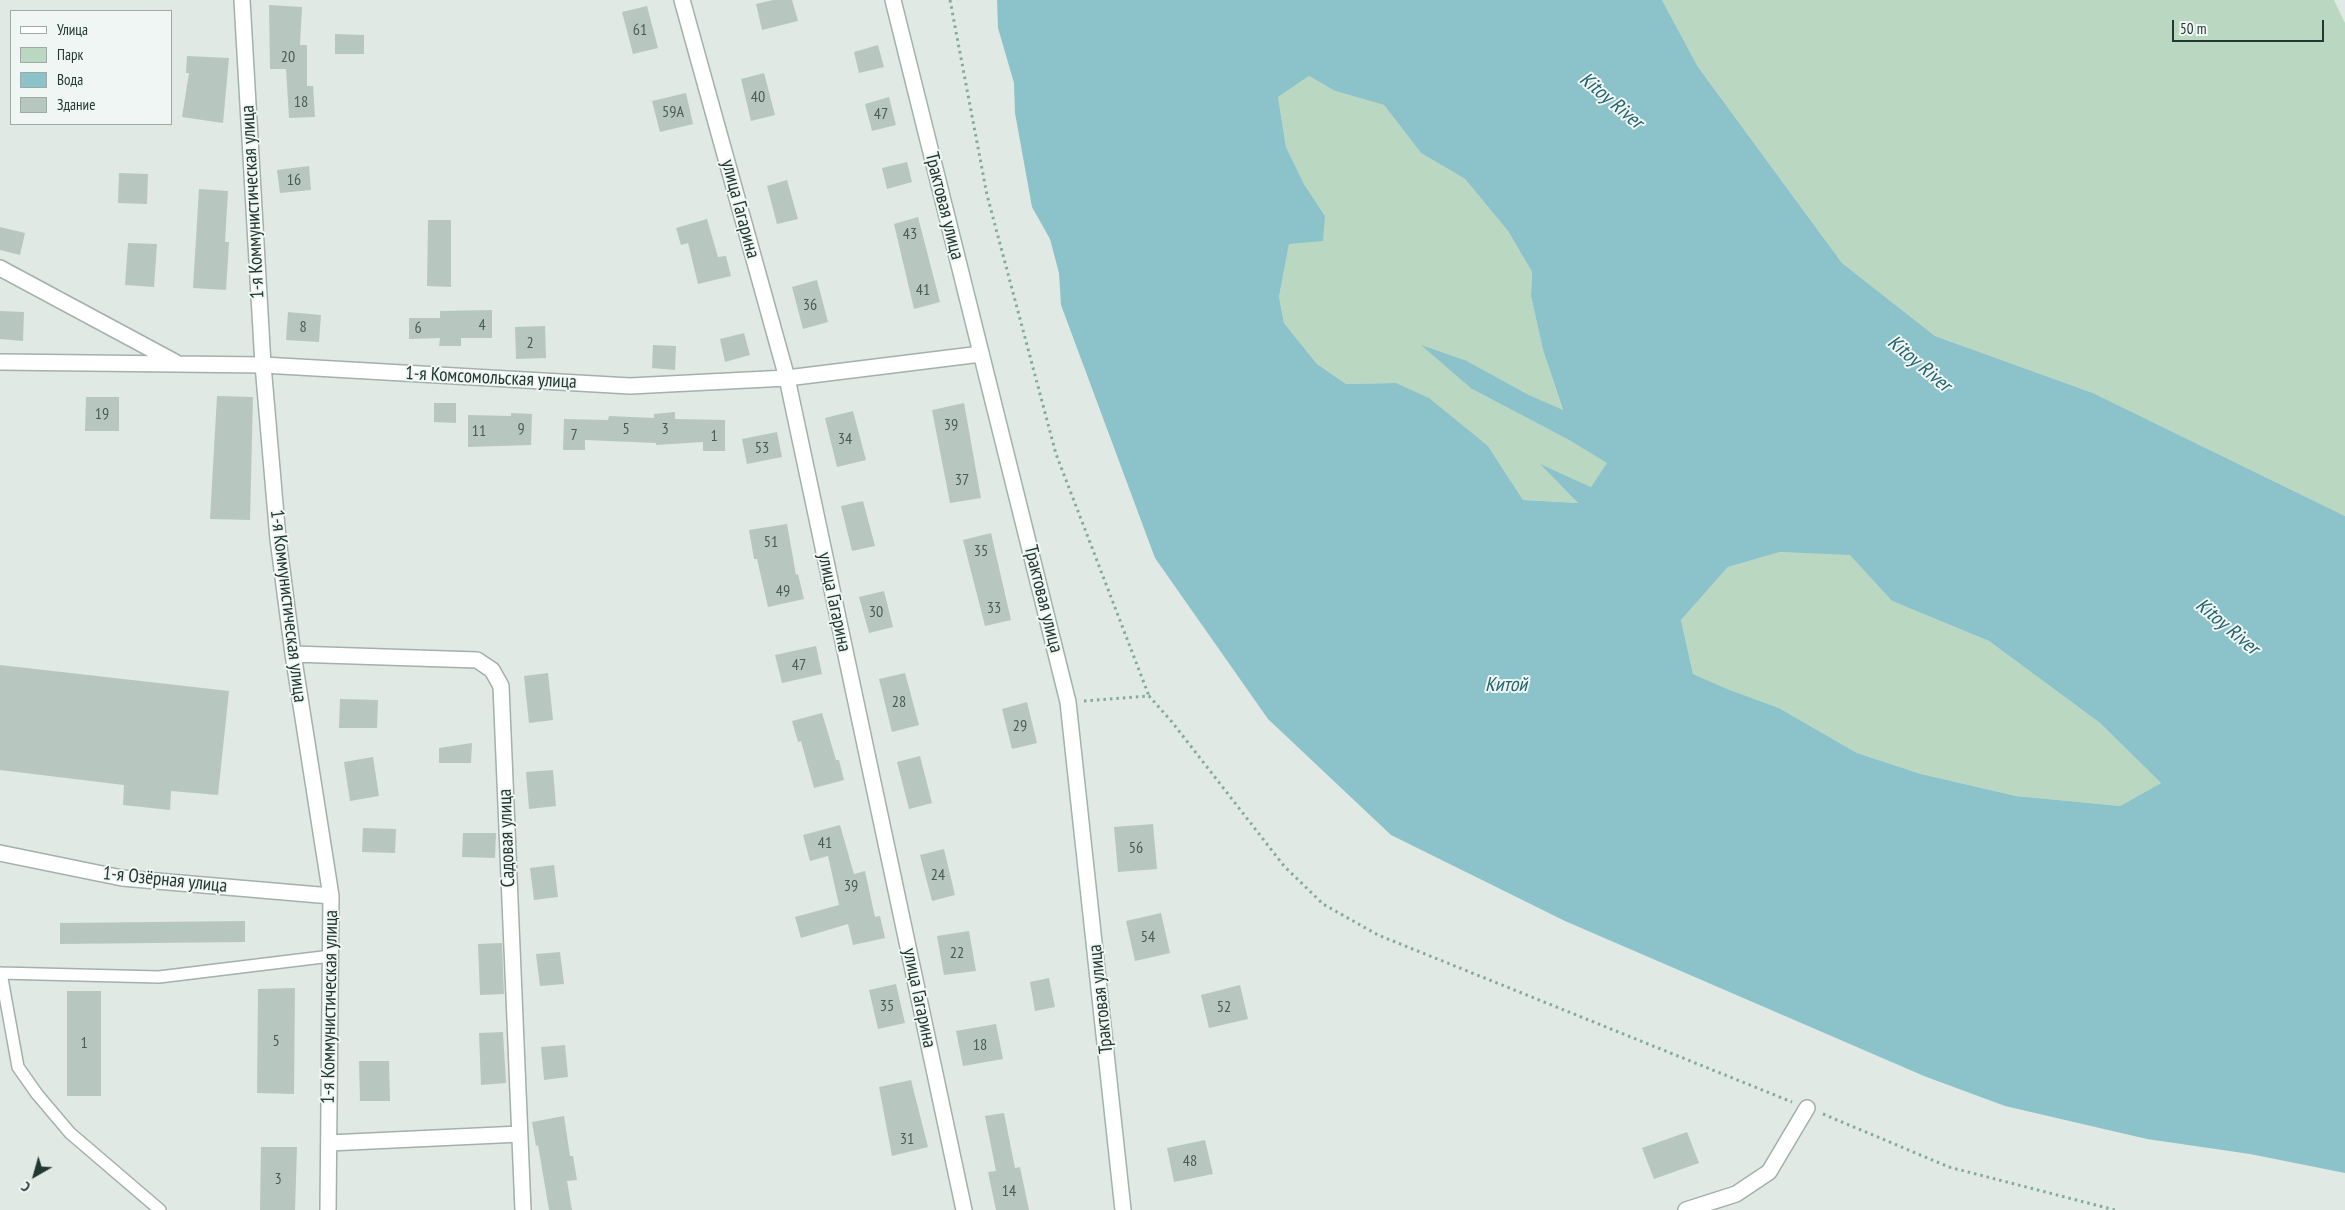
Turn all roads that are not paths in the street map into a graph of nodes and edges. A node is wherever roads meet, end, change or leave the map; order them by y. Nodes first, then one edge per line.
1 (242, 0) edge
2 (682, 0) edge
3 (893, 0) edge
4 (0, 268) edge
5 (981, 354) junction
6 (0, 362) edge
7 (179, 364) junction
8 (263, 365) junction
9 (786, 378) junction
10 (293, 654) junction
11 (0, 852) edge
12 (331, 896) junction
13 (331, 956) junction
14 (0, 973) edge
15 (1807, 1108) road end
16 (520, 1134) junction
17 (329, 1144) junction
18 (160, 1210) edge
19 (328, 1210) edge
20 (523, 1210) edge
21 (964, 1210) edge
22 (1123, 1210) edge
23 (1686, 1210) edge

1 - 8 street, 1-я Коммунистическая улица
2 - 9 street, улица Гагарина
3 - 5 street, Трактовая улица
4 - 7 street
5 - 9 street, 1-я Комсомольская улица
5 - 22 street, Трактовая улица
6 - 7 street, 1-я Комсомольская улица
7 - 8 street, 1-я Комсомольская улица
8 - 9 street, 1-я Комсомольская улица
8 - 10 street, 1-я Коммунистическая улица
9 - 21 street, улица Гагарина
10 - 12 street, 1-я Коммунистическая улица
10 - 16 street, Садовая улица
11 - 12 street, 1-я Озёрная улица
12 - 13 street, 1-я Коммунистическая улица
13 - 14 lane
13 - 17 street, 1-я Коммунистическая улица
14 - 18 lane
15 - 23 street
16 - 17 street
16 - 20 street, Садовая улица
17 - 19 street, 1-я Коммунистическая улица

